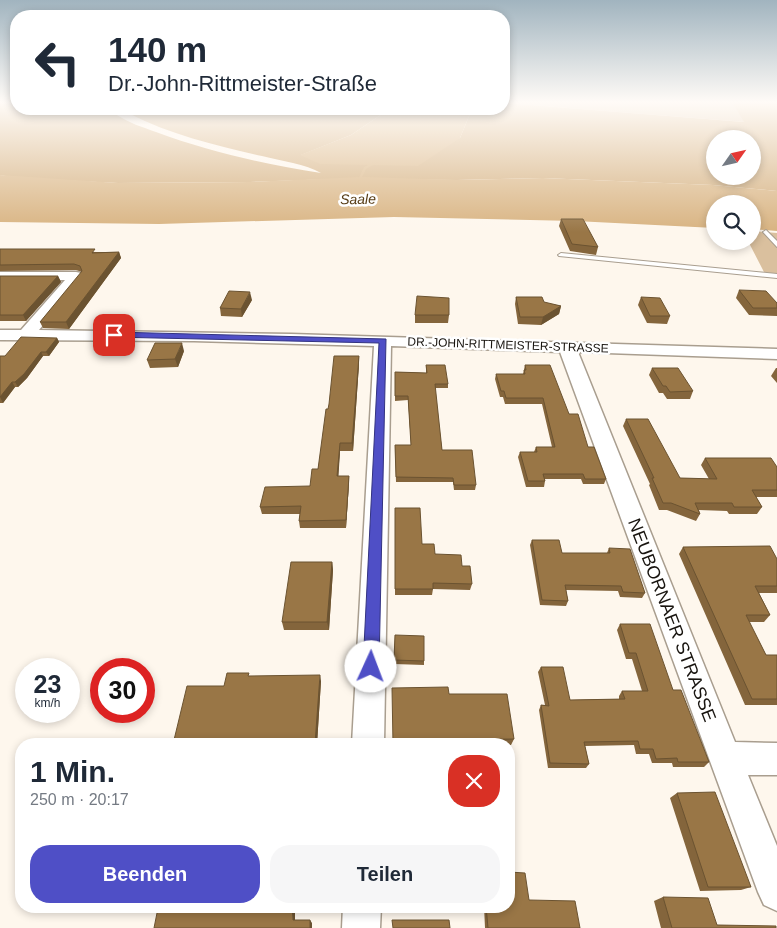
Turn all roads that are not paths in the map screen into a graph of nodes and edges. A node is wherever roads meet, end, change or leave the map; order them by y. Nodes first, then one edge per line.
1 (766, 232) dead end
2 (777, 245) edge
3 (560, 255) dead end
4 (0, 276) edge
5 (777, 276) edge
6 (26, 335) junction
7 (0, 336) edge
8 (383, 341) junction
9 (567, 347) junction
10 (777, 354) edge
11 (368, 738) edge
12 (725, 758) junction
13 (777, 759) edge
14 (777, 892) edge
15 (362, 913) edge
16 (361, 928) edge

1 - 2 lane
3 - 5 lane
4 - 6 street
6 - 7 street, DR.-JOHN-RITTMEISTER-STRASSE
6 - 8 street, DR.-JOHN-RITTMEISTER-STRASSE
8 - 9 street, DR.-JOHN-RITTMEISTER-STRASSE
8 - 11 street
9 - 10 street, DR.-JOHN-RITTMEISTER-STRASSE
9 - 12 street, NEUBORNAER STRASSE
12 - 13 street
12 - 14 street, NEUBORNAER STRASSE
15 - 16 street

